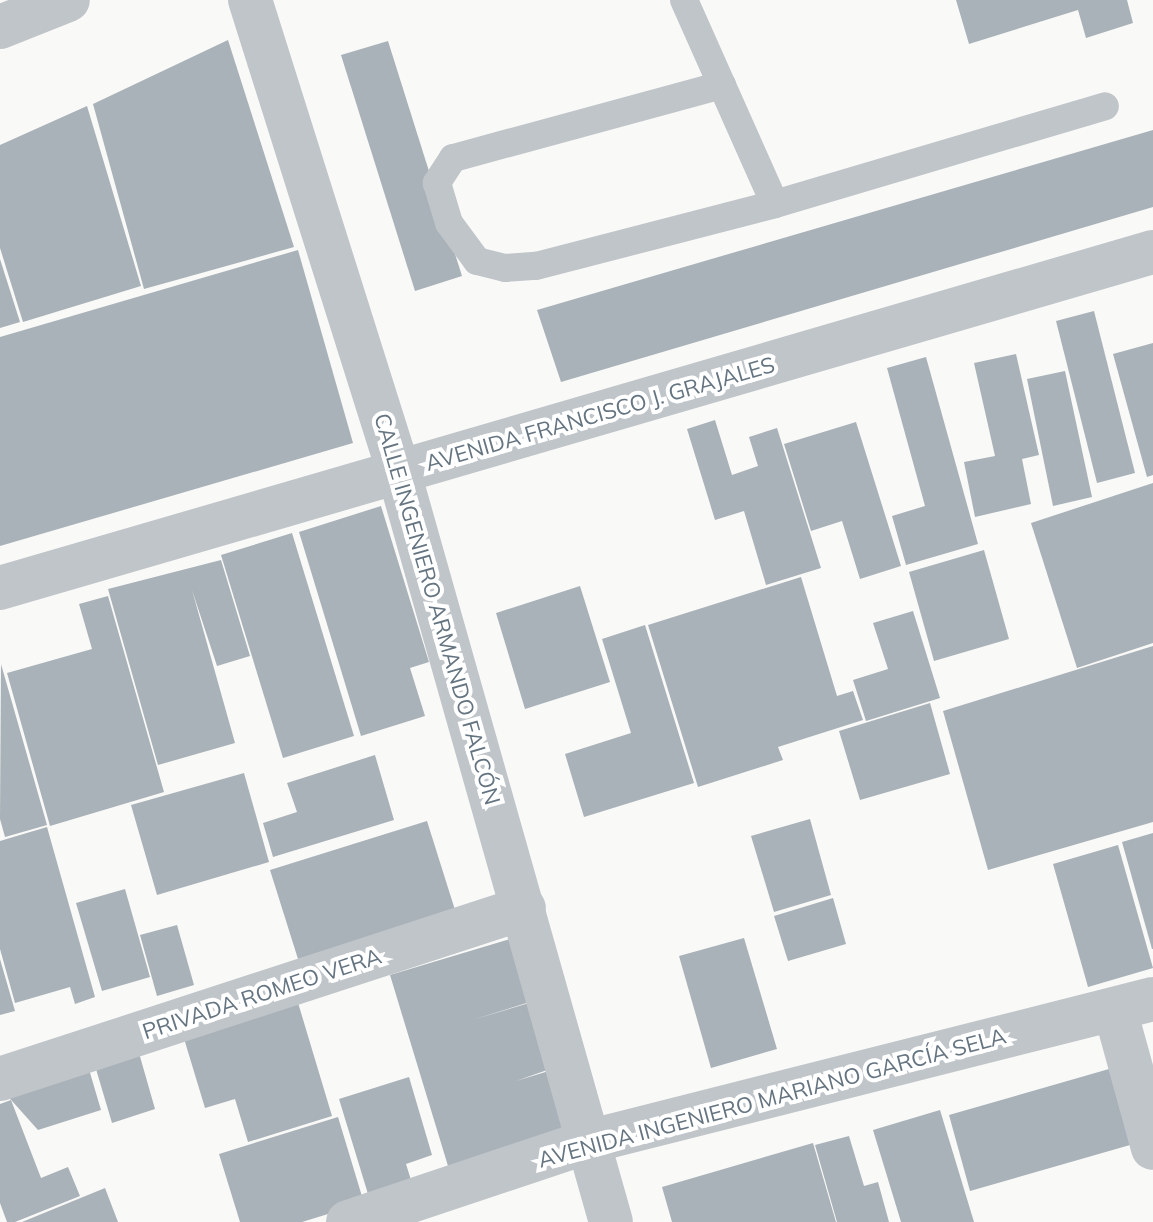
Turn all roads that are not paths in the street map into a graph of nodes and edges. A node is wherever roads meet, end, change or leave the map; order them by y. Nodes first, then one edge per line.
1 (68, 0) edge
2 (250, 0) edge
3 (684, 0) edge
4 (0, 27) edge
5 (722, 85) junction
6 (1105, 106) dead end
7 (775, 204) junction
8 (1153, 252) edge
9 (399, 473) junction
10 (0, 588) edge
11 (524, 908) junction
12 (1134, 1004) edge
13 (0, 1079) edge
14 (587, 1142) junction
15 (1153, 1148) edge
16 (348, 1222) edge
17 (611, 1222) edge

1 - 4 street
2 - 9 street, CALLE INGENIERO ARMANDO FALCÓN
3 - 5 lane
5 - 7 lane
5 - 7 lane
6 - 7 lane
8 - 9 street, AVENIDA FRANCISCO J. GRAJALES
9 - 10 street, AVENIDA FRANCISCO J. GRAJALES
9 - 11 street, CALLE INGENIERO ARMANDO FALCÓN
11 - 13 street, PRIVADA ROMEO VERA
11 - 14 street, CALLE INGENIERO ARMANDO FALCÓN
12 - 14 street, AVENIDA INGENIERO MARIANO GARCÍA SELA
12 - 15 street
14 - 16 street, AVENIDA INGENIERO MARIANO GARCÍA SELA
14 - 17 street, CALLE INGENIERO ARMANDO FALCÓN

